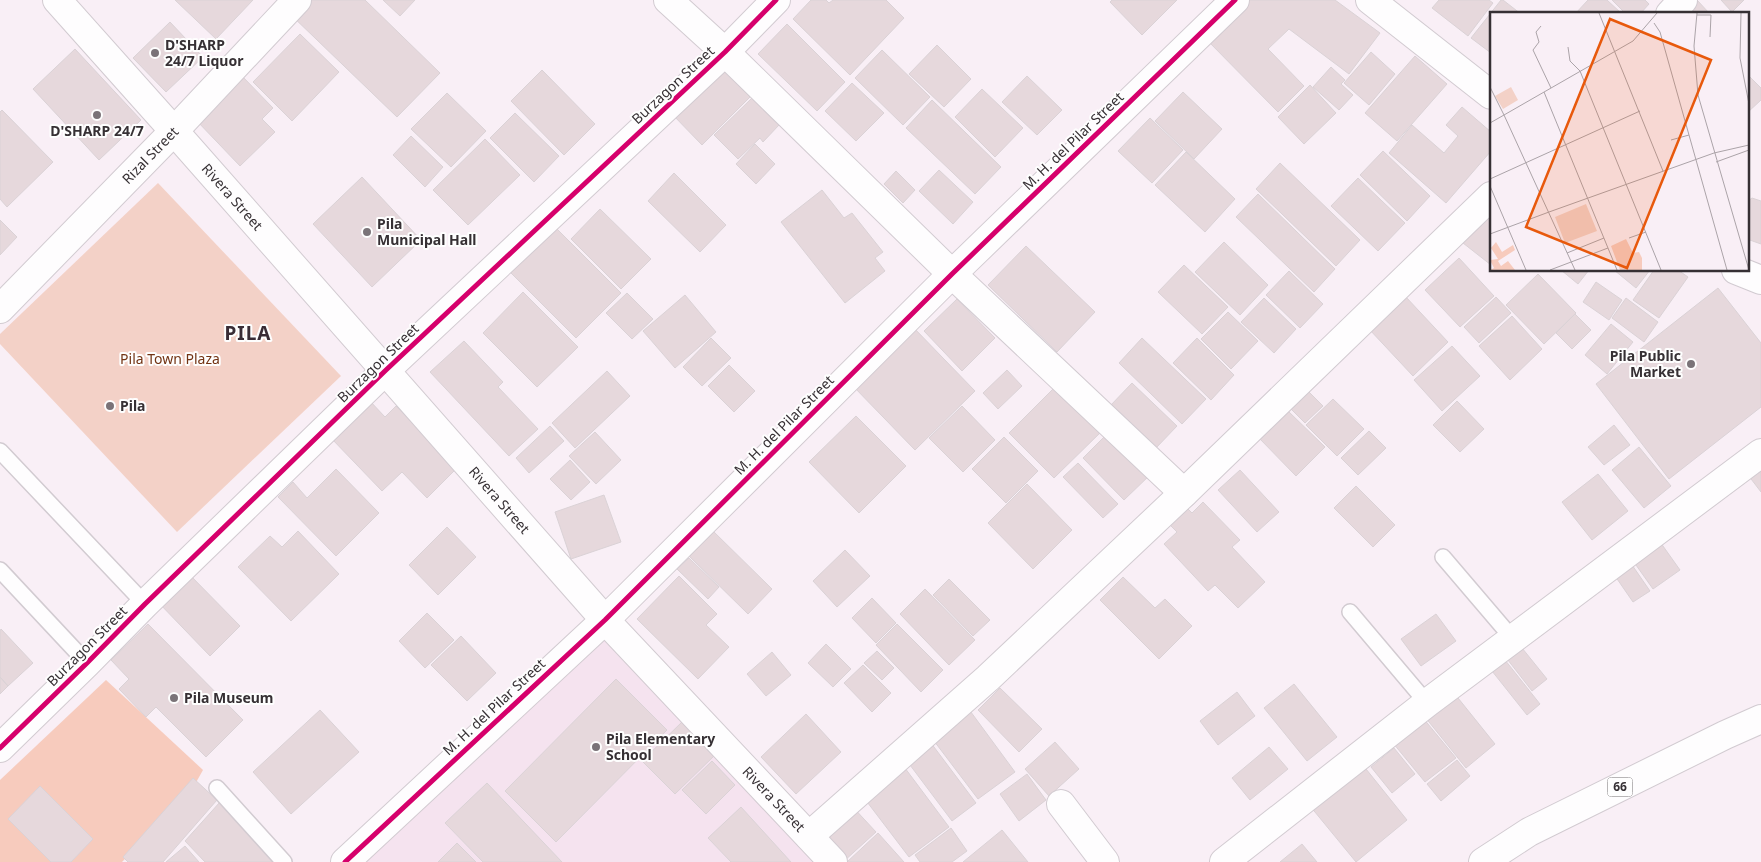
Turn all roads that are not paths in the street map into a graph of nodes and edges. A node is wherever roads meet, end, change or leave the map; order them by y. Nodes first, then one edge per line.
1 (58, 0) edge
2 (297, 0) edge
3 (668, 0) edge
4 (776, 0) edge
5 (1235, 0) edge
6 (1370, 0) edge
7 (1683, 0) edge
8 (1672, 12) edge
9 (724, 52) junction
10 (1490, 94) edge
11 (174, 131) junction
12 (1490, 197) edge
13 (1738, 271) edge
14 (952, 274) junction
15 (1761, 280) edge
16 (0, 308) edge
17 (386, 370) junction
18 (0, 451) edge
19 (1761, 452) edge
20 (1184, 493) junction
21 (1443, 557) dead end
22 (0, 570) edge
23 (145, 604) junction
24 (1350, 612) dead end
25 (605, 620) junction
26 (1512, 639) junction
27 (87, 663) junction
28 (1427, 703) junction
29 (1761, 719) edge
30 (0, 748) edge
31 (218, 788) dead end
32 (1061, 804) dead end
33 (810, 836) junction
34 (284, 862) edge
35 (345, 862) edge
36 (833, 862) edge
37 (1105, 862) edge
38 (1224, 862) edge
39 (1482, 862) edge

1 - 11 street, Rivera Street
2 - 11 street, Rizal Street
3 - 9 street
4 - 9 street, Burzagon Street
5 - 14 street, M. H. del Pilar Street
6 - 10 street
7 - 8 street
9 - 14 street
9 - 17 street, Burzagon Street
11 - 16 street, Rizal Street
11 - 17 street, Rivera Street
12 - 20 street
13 - 15 street
14 - 20 street
14 - 25 street, M. H. del Pilar Street
17 - 23 street, Burzagon Street
17 - 25 street, Rivera Street
18 - 23 lane
19 - 26 street
20 - 33 street
21 - 26 lane
22 - 27 lane
23 - 27 street, Burzagon Street
24 - 28 lane
25 - 33 street, Rivera Street
25 - 35 street, M. H. del Pilar Street
26 - 28 street
27 - 30 street, Burzagon Street
28 - 38 street
29 - 39 street, 66
31 - 34 lane
32 - 37 street
33 - 36 street, Rivera Street

